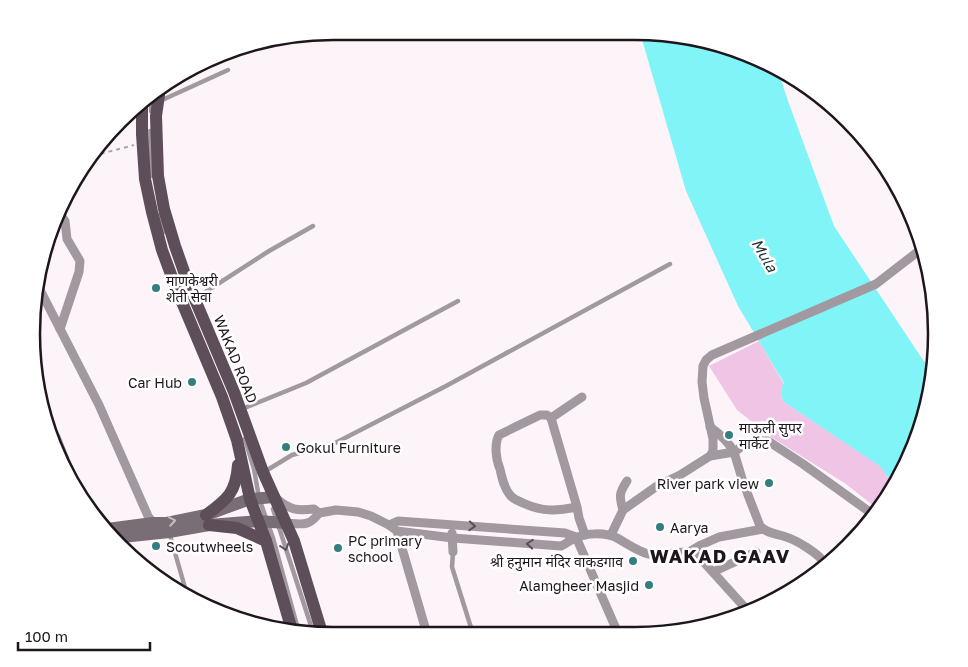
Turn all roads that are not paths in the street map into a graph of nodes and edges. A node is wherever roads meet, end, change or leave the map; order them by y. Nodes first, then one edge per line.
1 (228, 70) dead end
2 (161, 96) edge
3 (154, 102) edge
4 (154, 102) edge
5 (142, 111) edge
6 (63, 218) edge
7 (313, 226) dead end
8 (916, 253) edge
9 (670, 264) dead end
10 (43, 296) edge
11 (195, 298) junction
12 (458, 301) dead end
13 (60, 329) junction
14 (582, 397) dead end
15 (240, 410) junction
16 (551, 418) junction
17 (710, 427) junction
18 (237, 440) junction
19 (734, 452) junction
20 (710, 456) junction
21 (258, 471) junction
22 (628, 481) dead end
23 (263, 498) junction
24 (577, 507) junction
25 (623, 510) junction
26 (868, 511) edge
27 (319, 513) junction
28 (207, 520) junction
29 (272, 522) junction
30 (153, 523) junction
31 (389, 525) junction
32 (452, 525) junction
33 (114, 528) edge
34 (763, 530) junction
35 (169, 532) junction
36 (397, 532) junction
37 (611, 534) junction
38 (580, 536) junction
39 (122, 537) edge
40 (453, 538) junction
41 (266, 541) junction
42 (453, 552) joint
43 (689, 552) junction
44 (756, 552) dead end
45 (822, 559) edge
46 (713, 572) junction
47 (185, 587) edge
48 (744, 606) edge
49 (290, 623) edge
50 (297, 624) edge
51 (310, 626) edge
52 (320, 626) edge
53 (425, 627) edge
54 (471, 627) edge
55 (615, 627) edge

1 - 2 lane
3 - 11 main road, WAKAD ROAD
4 - 21 lane
5 - 18 main road, WAKAD ROAD
6 - 13 street
7 - 11 lane
8 - 17 street
9 - 21 lane
10 - 13 street
11 - 15 main road, WAKAD ROAD
12 - 15 lane
13 - 30 street
14 - 16 street
15 - 21 main road, WAKAD ROAD
16 - 24 street
16 - 24 street
17 - 19 street
17 - 20 street
18 - 23 main road, WAKAD ROAD
18 - 28 main road
19 - 20 street
19 - 26 street
19 - 34 street
20 - 25 street
21 - 23 main road, WAKAD ROAD
22 - 25 street
23 - 27 street
23 - 28 main road
23 - 29 main road, WAKAD ROAD
23 - 29 main road, WAKAD ROAD
24 - 38 street
25 - 37 street
27 - 29 street
27 - 31 street
28 - 29 main road
30 -> 28 main road
28 - 35 main road
28 - 41 main road
29 - 41 main road, WAKAD ROAD
29 - 50 lane
29 -> 51 lane
29 - 52 main road, WAKAD ROAD
30 - 33 main road
31 - 32 street
31 - 36 street
32 -> 38 street
32 - 40 street
34 - 43 street
34 - 45 street
35 - 39 main road
35 - 47 lane
36 - 40 street
36 - 53 street
37 - 38 street
37 - 43 street
38 -> 40 street
38 - 55 street
40 - 42 street
41 - 49 main road, WAKAD ROAD
42 - 54 lane
43 - 46 street
44 - 46 street
46 - 48 street

